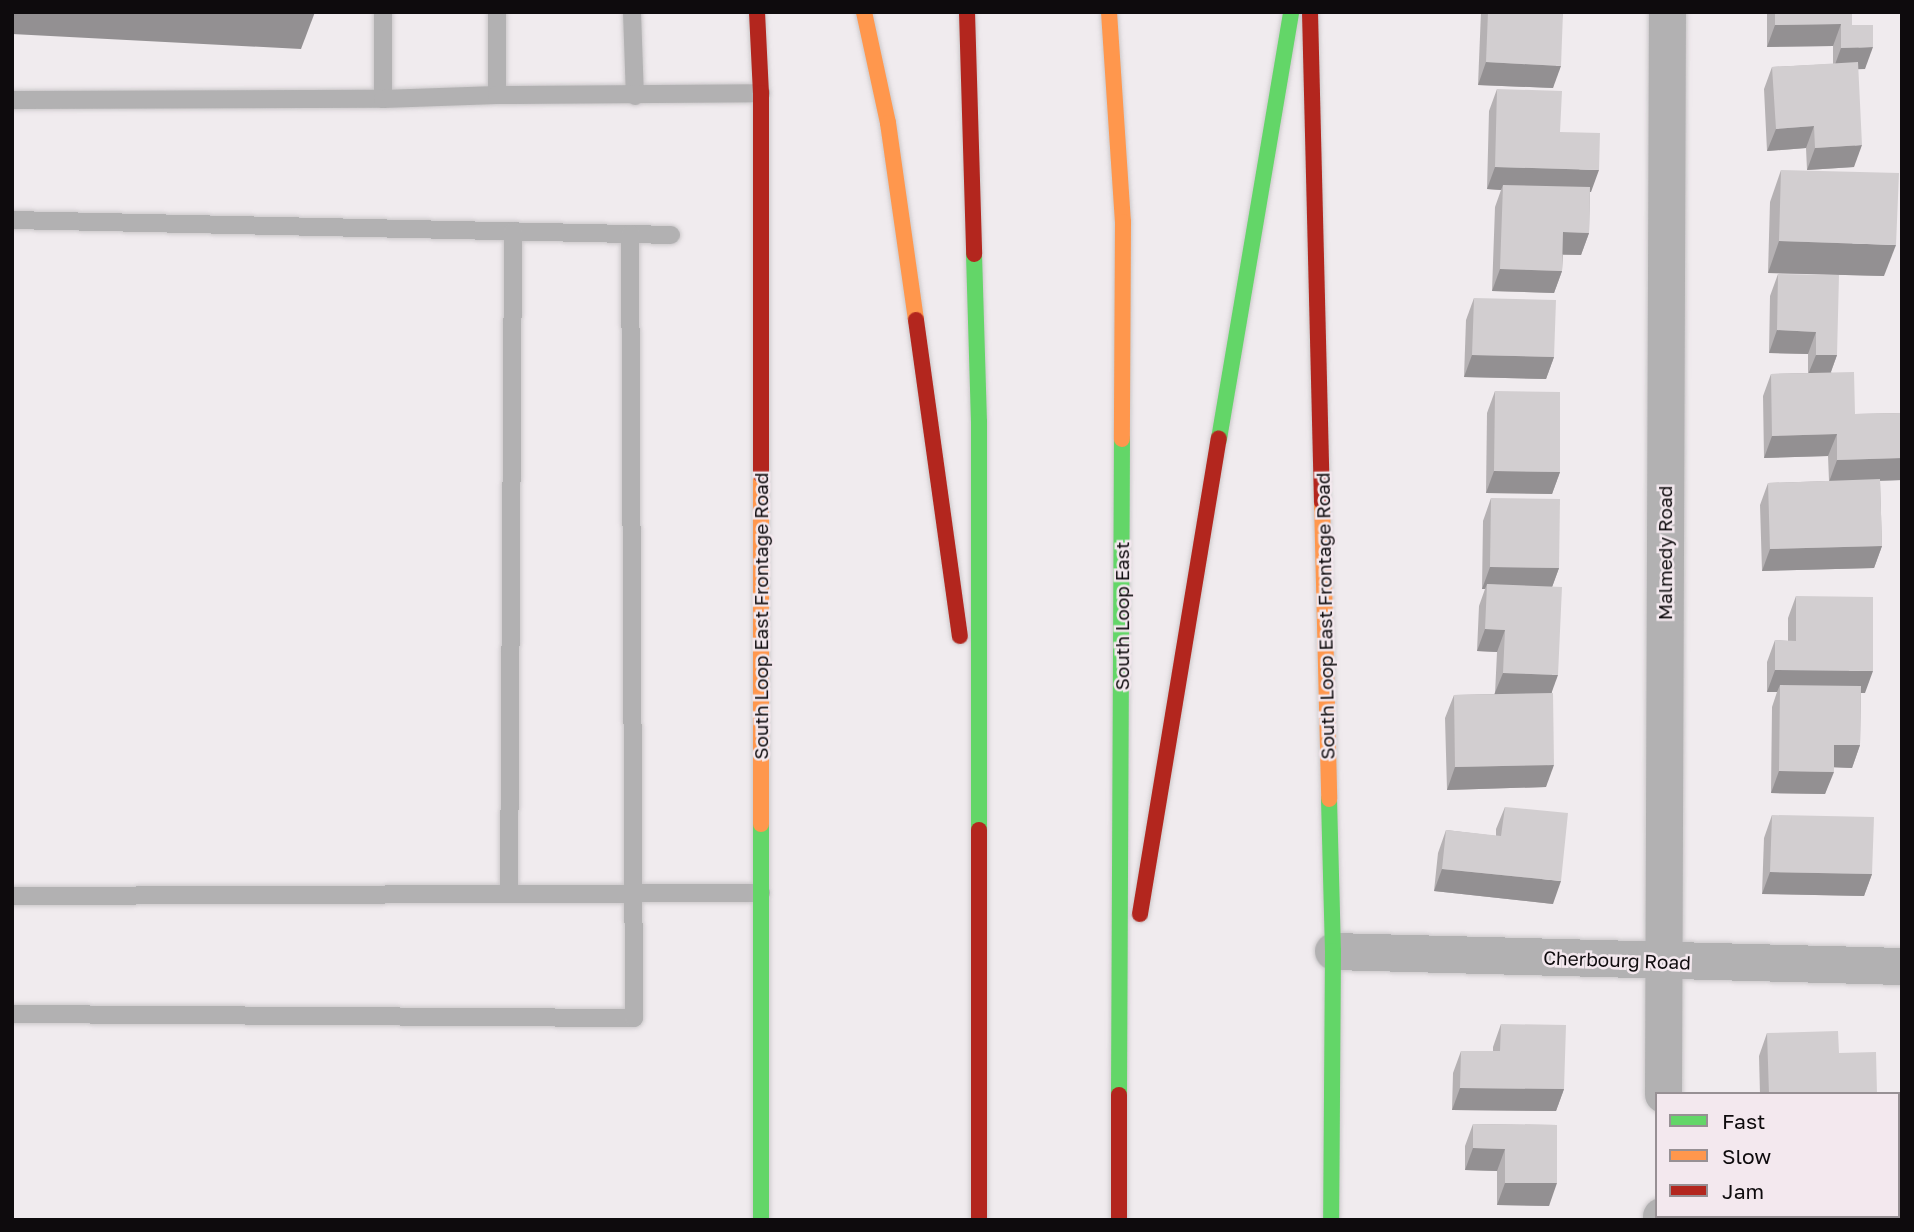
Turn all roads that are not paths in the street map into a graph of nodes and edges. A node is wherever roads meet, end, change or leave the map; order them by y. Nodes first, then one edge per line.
1 (383, 12) edge
2 (497, 12) edge
3 (632, 12) edge
4 (757, 12) edge
5 (864, 12) edge
6 (967, 12) edge
7 (1109, 12) edge
8 (1291, 12) edge
9 (1310, 12) edge
10 (1667, 12) edge
11 (761, 93) junction
12 (497, 95) junction
13 (635, 96) junction
14 (383, 99) junction
15 (12, 100) edge
16 (12, 220) edge
17 (513, 231) junction
18 (630, 234) junction
19 (671, 234) dead end
20 (981, 786) junction
21 (635, 893) junction
22 (761, 893) junction
23 (509, 894) junction
24 (12, 896) edge
25 (1333, 951) junction
26 (1664, 962) junction
27 (1902, 966) edge
28 (12, 1014) edge
29 (1121, 1026) junction
30 (1663, 1092) edge
31 (761, 1220) edge
32 (979, 1220) edge
33 (1119, 1220) edge
34 (1331, 1220) edge

1 - 14 lane
2 - 12 lane
3 - 13 lane
4 - 11 main road, South Loop East Frontage Road
5 - 20 main road
6 - 20 main road
7 - 29 main road, South Loop East
8 - 29 main road
9 - 25 main road, South Loop East Frontage Road
10 - 26 street, Malmedy Road
11 - 13 lane
11 - 22 main road, South Loop East Frontage Road
12 - 13 lane
12 - 14 lane
14 - 15 lane
16 - 17 lane
17 - 18 lane
17 - 23 lane
18 - 19 lane
18 - 21 lane
20 - 32 main road
21 - 22 lane
21 - 23 lane
21 - 28 lane
22 - 31 main road, South Loop East Frontage Road
23 - 24 lane
25 - 26 street, Cherbourg Road
25 - 34 main road, South Loop East Frontage Road
26 - 27 street, Cherbourg Road
26 - 30 street, Malmedy Road
29 - 33 main road, South Loop East

